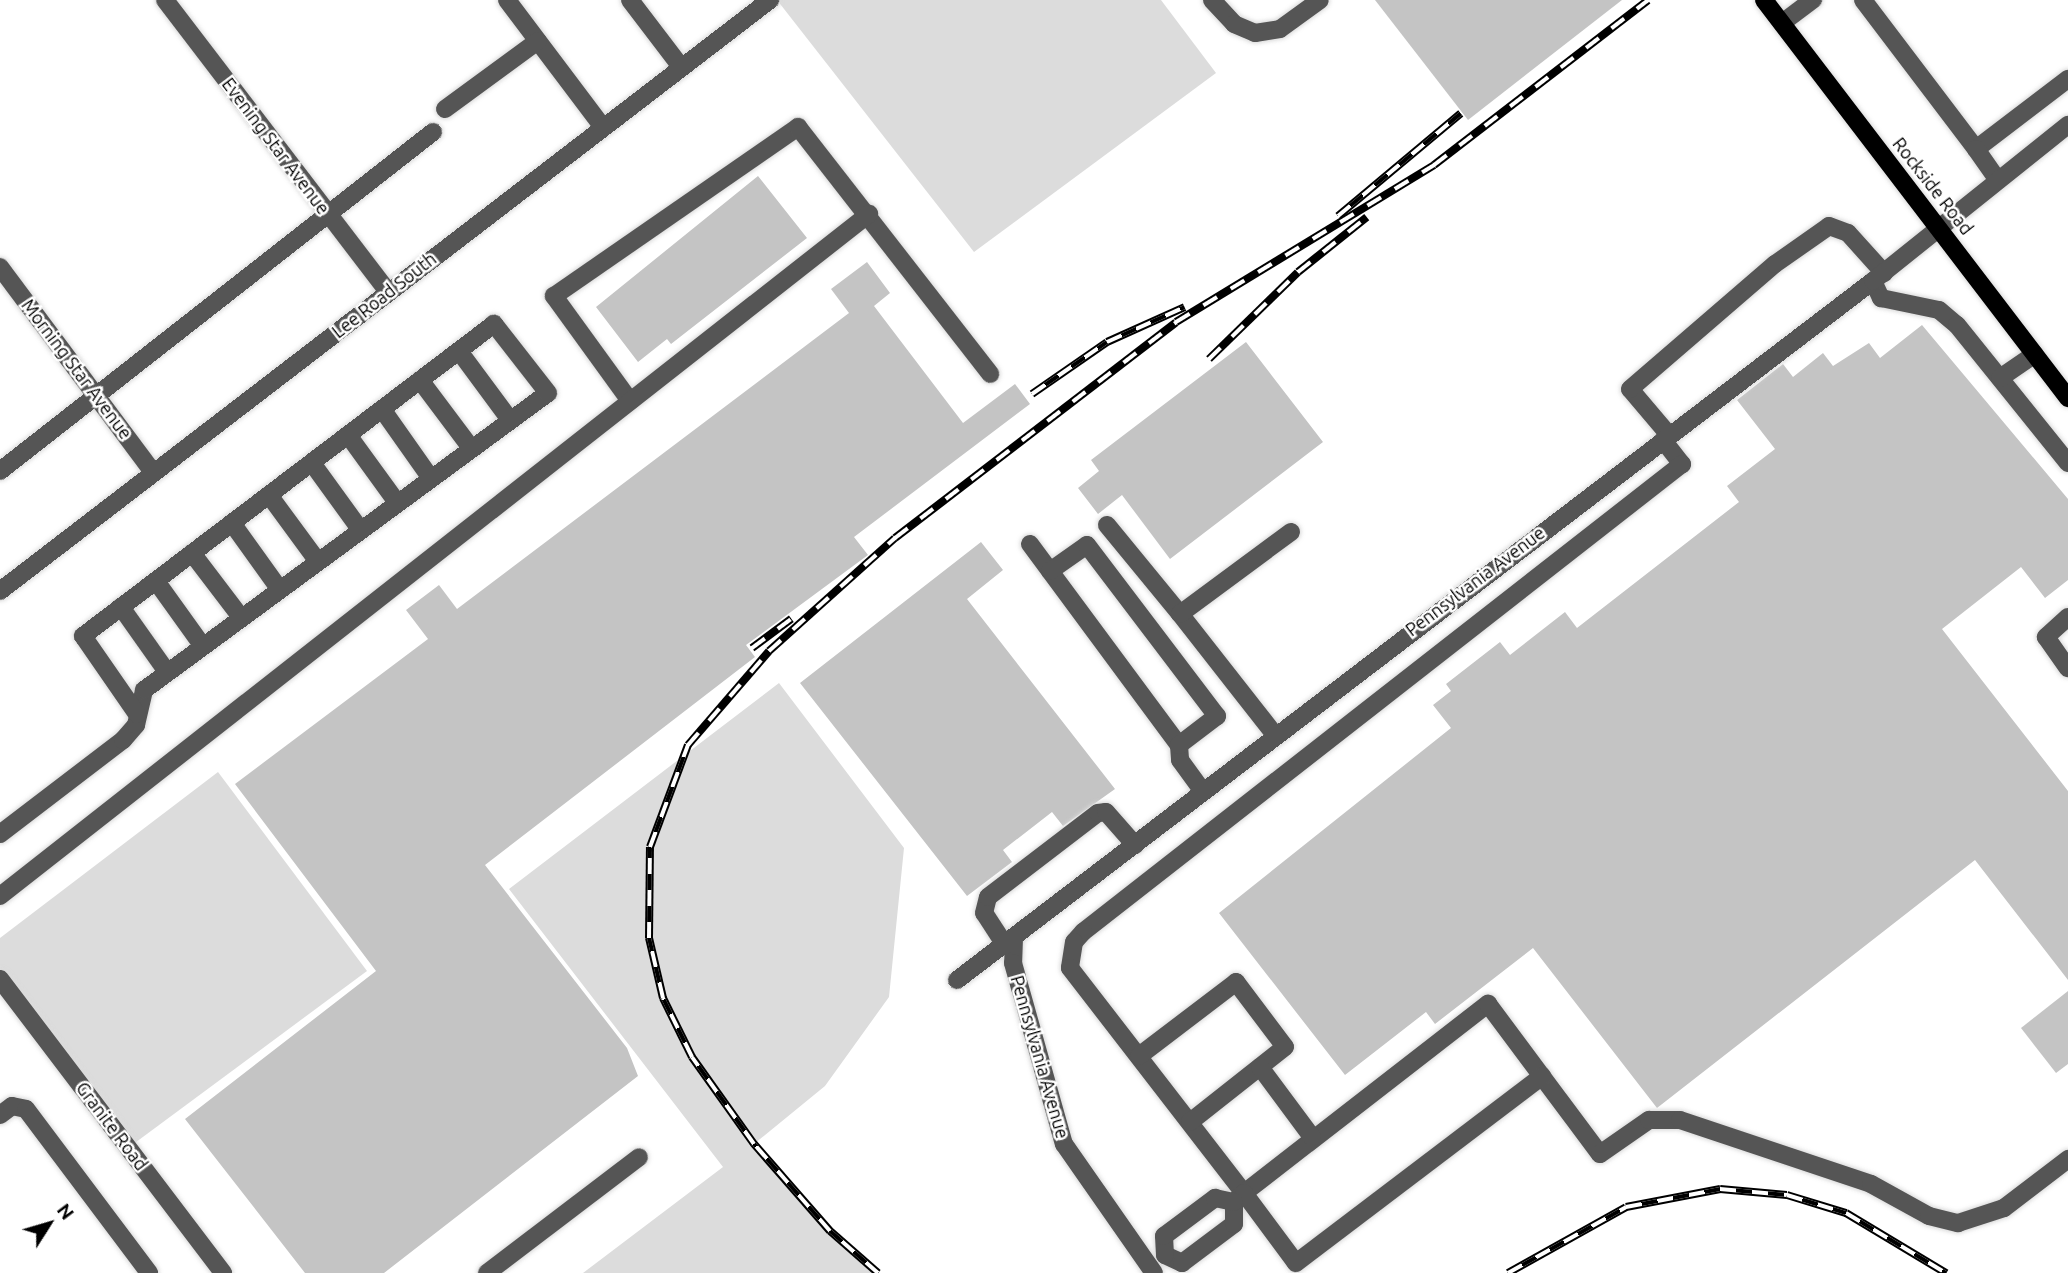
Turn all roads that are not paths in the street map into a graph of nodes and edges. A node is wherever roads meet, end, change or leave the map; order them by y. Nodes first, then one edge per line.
1 (164, 0) edge
2 (507, 0) edge
3 (629, 0) edge
4 (770, 0) edge
5 (1212, 0) edge
6 (1320, 0) edge
7 (1764, 0) edge
8 (1813, 0) edge
9 (1863, 0) edge
10 (1782, 23) junction
11 (538, 41) junction
12 (681, 67) junction
13 (2068, 79) edge
14 (445, 109) dead end
15 (2068, 125) edge
16 (602, 126) junction
17 (433, 132) dead end
18 (1976, 149) junction
19 (1998, 180) junction
20 (869, 214) junction
21 (330, 218) junction
22 (1938, 228) junction
23 (0, 267) edge
24 (1879, 277) junction
25 (388, 292) junction
26 (459, 351) junction
27 (2035, 354) junction
28 (990, 374) dead end
29 (2000, 378) junction
30 (420, 380) junction
31 (97, 396) junction
32 (2068, 398) edge
33 (631, 401) junction
34 (382, 409) junction
35 (510, 420) junction
36 (348, 435) junction
37 (1666, 438) junction
38 (471, 448) junction
39 (312, 463) junction
40 (2068, 463) edge
41 (0, 471) edge
42 (153, 472) junction
43 (430, 477) junction
44 (269, 495) junction
45 (396, 501) junction
46 (232, 523) junction
47 (1107, 524) dead end
48 (359, 528) junction
49 (1291, 532) dead end
50 (1030, 544) dead end
51 (192, 553) junction
52 (316, 559) junction
53 (1050, 571) junction
54 (156, 581) junction
55 (278, 587) junction
56 (0, 591) edge
57 (121, 607) junction
58 (1181, 614) junction
59 (240, 616) junction
60 (2068, 617) edge
61 (202, 645) junction
62 (2068, 668) edge
63 (167, 672) junction
64 (137, 714) junction
65 (1275, 734) junction
66 (1179, 745) junction
67 (1203, 792) junction
68 (0, 834) edge
69 (1135, 845) junction
70 (0, 896) edge
71 (1009, 942) junction
72 (0, 979) edge
73 (957, 980) dead end
74 (1139, 1056) junction
75 (1260, 1067) junction
76 (1542, 1076) junction
77 (0, 1115) edge
78 (1190, 1122) junction
79 (1312, 1137) junction
80 (639, 1157) dead end
81 (2068, 1159) edge
82 (1239, 1197) junction
83 (1166, 1255) junction
84 (1152, 1270) edge
85 (149, 1273) edge
86 (223, 1273) edge
87 (487, 1273) edge

1 - 21 street, Evening Star Avenue
2 - 11 street
3 - 12 street
4 - 12 street, Lee Road South
5 - 6 street
7 - 10 main road, Rockside Road
8 - 10 street
9 - 18 street
10 - 22 main road, Rockside Road
11 - 14 street
11 - 16 street
12 - 16 street, Lee Road South
13 - 18 street
15 - 19 street, Pennsylvania Avenue
16 - 25 street, Lee Road South
17 - 21 street
18 - 19 street
19 - 22 street, Pennsylvania Avenue
20 - 28 street
20 - 33 street
20 - 33 street
21 - 25 street, Evening Star Avenue
21 - 31 street
22 - 24 street, Pennsylvania Avenue
22 - 27 main road, Rockside Road
23 - 31 street, Morning Star Avenue
24 - 29 street
24 - 37 street, Pennsylvania Avenue
24 - 37 street
25 - 42 street, Lee Road South
26 - 30 street
26 - 35 street
26 - 35 street
27 - 29 street
27 - 32 main road, Rockside Road
29 - 40 street
30 - 34 street
30 - 38 street
31 - 41 street
31 - 42 street, Morning Star Avenue
33 - 70 street
34 - 36 street
34 - 43 street
35 - 38 street
36 - 39 street
36 - 45 street
37 - 65 street, Pennsylvania Avenue
37 - 74 street
38 - 43 street
39 - 44 street
39 - 48 street
42 - 56 street, Lee Road South
43 - 45 street
44 - 46 street
44 - 52 street
45 - 48 street
46 - 51 street
46 - 55 street
47 - 58 street
48 - 52 street
49 - 58 street
50 - 53 street
51 - 54 street
51 - 59 street
52 - 55 street
53 - 66 street
53 - 66 street
54 - 57 street
54 - 61 street
55 - 59 street
57 - 63 street
57 - 64 street
58 - 65 street
59 - 61 street
60 - 62 street
61 - 63 street
63 - 64 street
64 - 68 street
65 - 67 street, Pennsylvania Avenue
66 - 67 street
67 - 69 street, Pennsylvania Avenue
69 - 71 street, Pennsylvania Avenue
69 - 71 street
71 - 73 street, Pennsylvania Avenue
71 - 84 street, Pennsylvania Avenue
72 - 86 street, Granite Road
74 - 75 street
74 - 78 street
75 - 78 street
75 - 79 street
76 - 79 street
76 - 81 street
76 - 82 street
77 - 85 street
78 - 82 street
79 - 82 street
80 - 87 street
82 - 83 street
82 - 83 street
83 - 84 street

